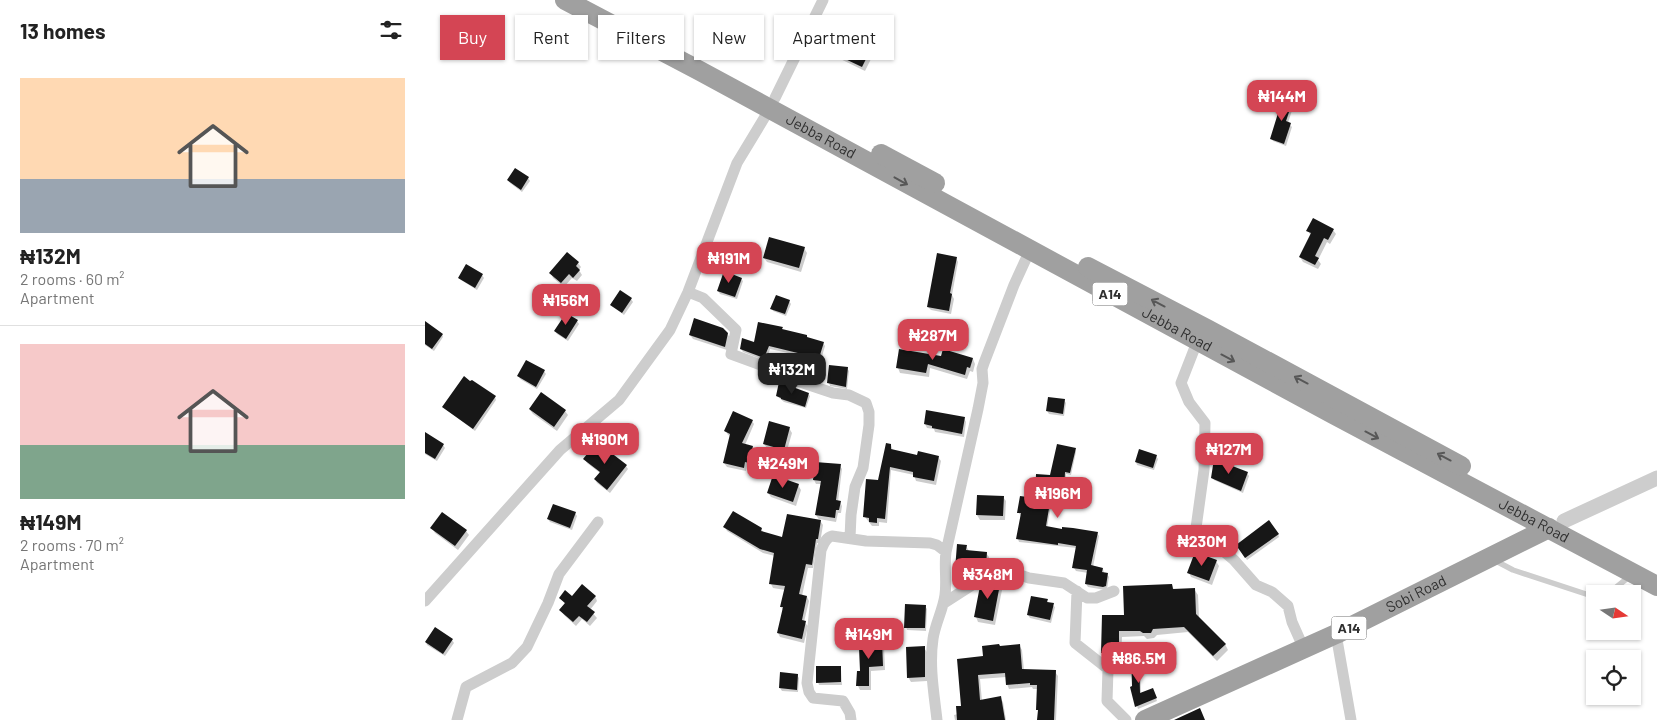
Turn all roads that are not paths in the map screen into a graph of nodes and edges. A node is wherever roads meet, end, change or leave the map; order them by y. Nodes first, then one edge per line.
1 (565, 0) edge
2 (591, 0) edge
3 (823, 0) edge
4 (772, 104) junction
5 (1030, 250) junction
6 (688, 292) junction
7 (1197, 342) junction
8 (1657, 478) edge
9 (598, 522) dead end
10 (1557, 524) junction
11 (850, 538) junction
12 (946, 552) junction
13 (1490, 557) junction
14 (1657, 571) edge
15 (1634, 574) junction
16 (1620, 585) edge
17 (1657, 586) edge
18 (1077, 591) junction
19 (1114, 591) dead end
20 (1586, 594) edge
21 (425, 601) edge
22 (944, 603) junction
23 (1336, 634) junction
24 (1304, 649) junction
25 (457, 720) edge
26 (851, 720) edge
27 (937, 720) edge
28 (1126, 720) edge
29 (1145, 720) edge
30 (1351, 720) edge

1 - 4 highway, Jebba Road / A14
2 - 4 highway, A14
3 - 4 street
4 -> 5 highway, Jebba Road / A14
4 - 6 street
10 -> 4 highway, A14
5 - 7 highway, Jebba Road / A14
5 - 12 street
6 - 11 street
6 - 21 street
7 -> 10 highway, Jebba Road / A14
7 - 24 street
8 - 10 street
9 - 25 street
10 - 13 highway, Sobi Road / A14
10 - 14 highway, A14
10 - 15 highway, Jebba Road / A14
11 - 12 street
11 - 26 street
12 - 22 street
13 - 20 lane
13 - 23 highway, Sobi Road / A14
15 - 16 lane
15 - 17 highway, Jebba Road / A14
18 - 19 street
18 - 22 street
18 - 28 street
22 - 27 street
23 - 24 highway, Sobi Road / A14
23 - 30 street
24 - 29 highway, Sobi Road / A14

